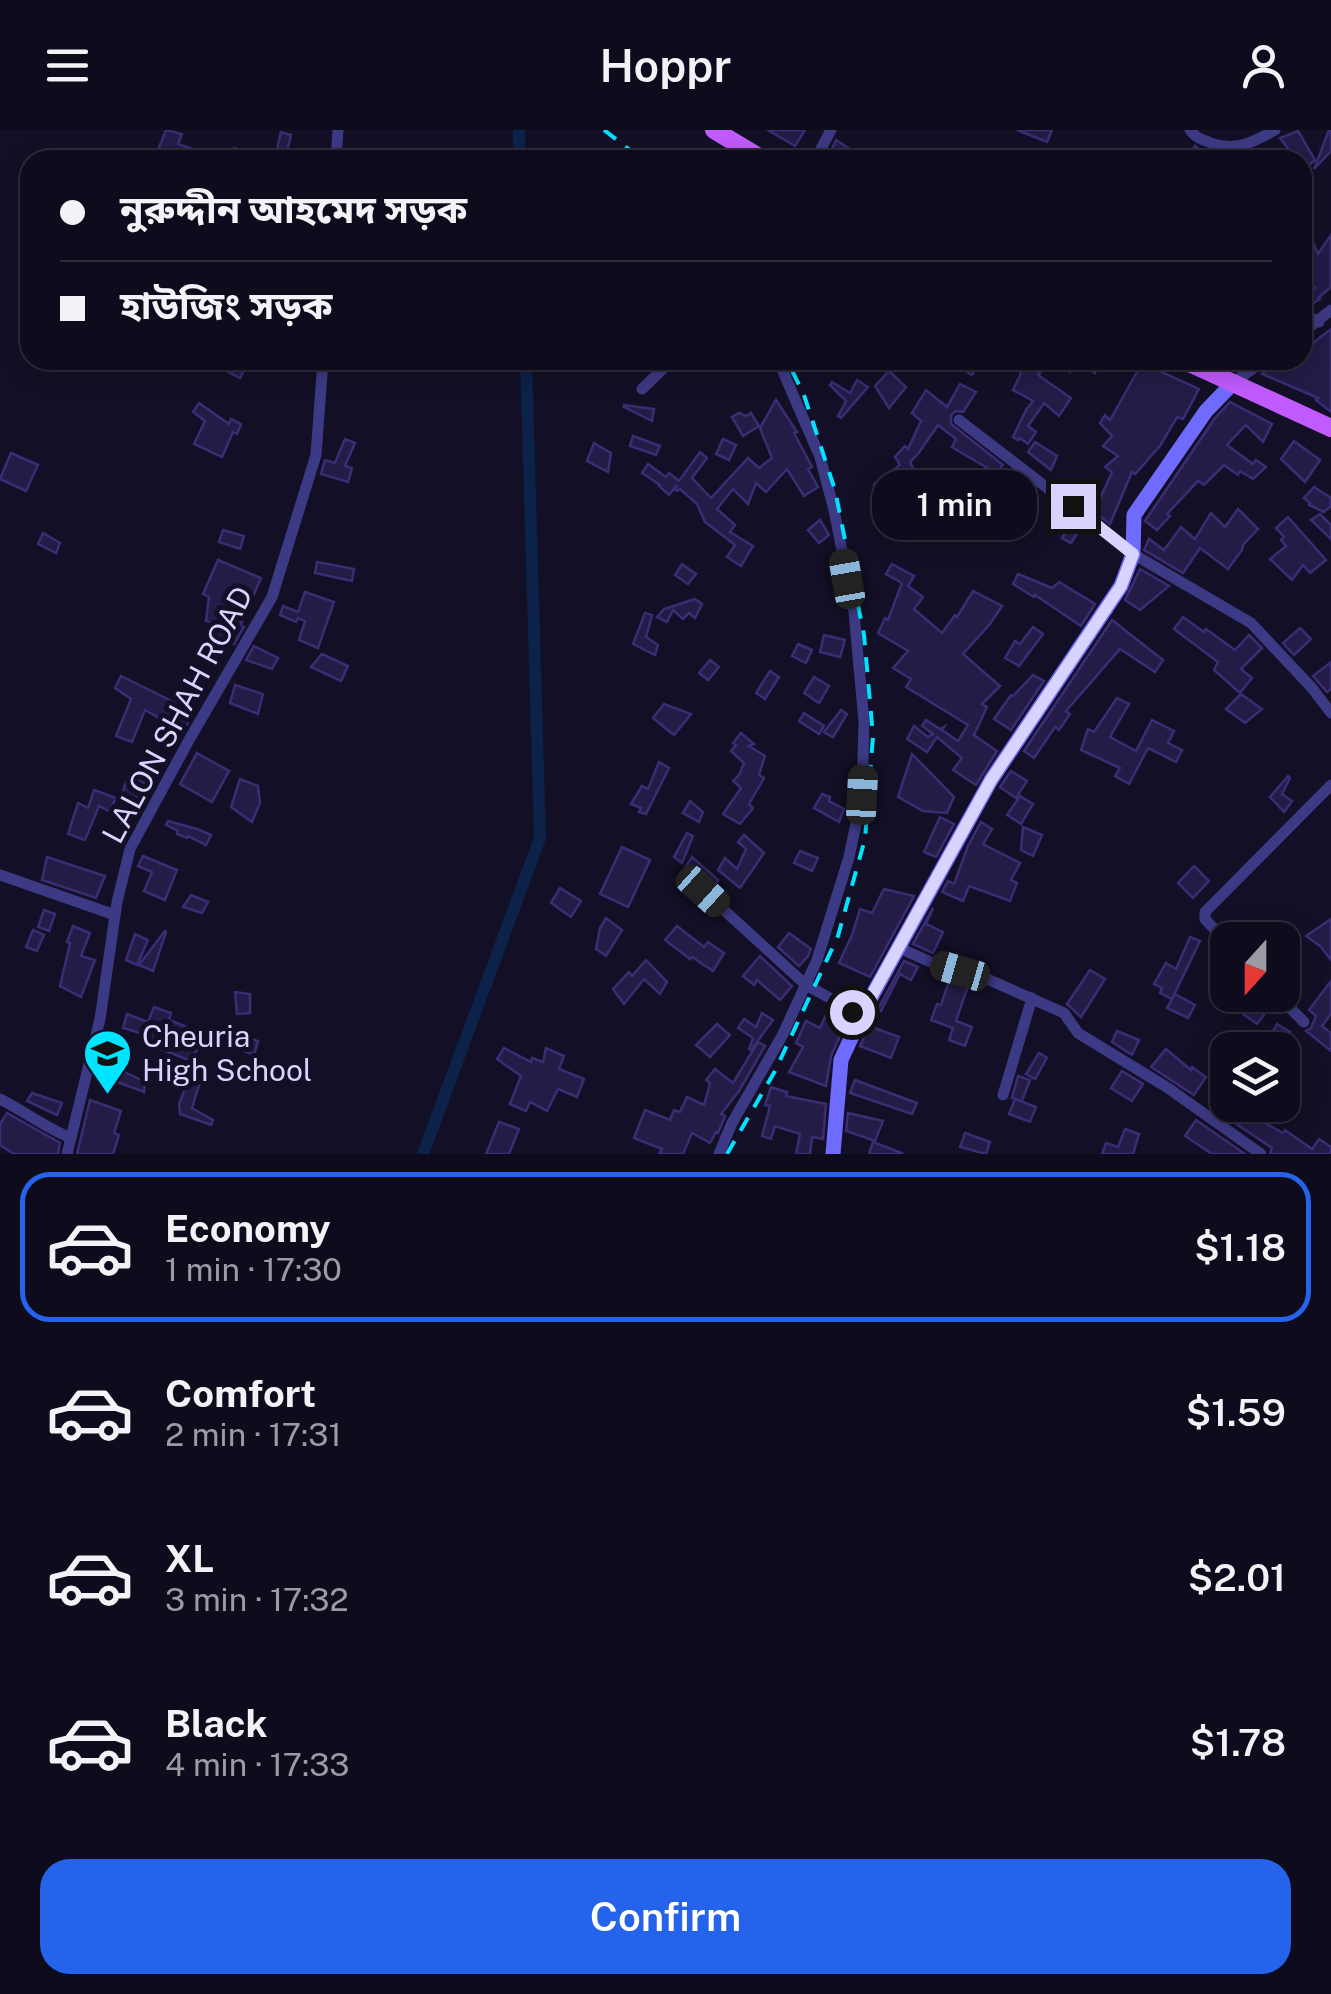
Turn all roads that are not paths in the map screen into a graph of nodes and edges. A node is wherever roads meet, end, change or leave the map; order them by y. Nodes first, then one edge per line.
1 (714, 130) edge
2 (1190, 130) edge
3 (1275, 130) edge
4 (1213, 144) junction
5 (747, 150) edge
6 (1216, 150) edge
7 (1331, 310) edge
8 (1312, 318) edge
9 (1319, 322) junction
10 (1312, 327) edge
11 (321, 370) edge
12 (662, 370) edge
13 (782, 370) edge
14 (1206, 370) edge
15 (1251, 370) edge
16 (1234, 382) junction
17 (642, 389) dead end
18 (960, 420) dead end
19 (1331, 428) edge
20 (1133, 554) junction
21 (1331, 713) edge
22 (1331, 785) edge
23 (0, 876) edge
24 (703, 891) dead end
25 (115, 915) junction
26 (1210, 924) edge
27 (897, 947) junction
28 (806, 985) junction
29 (1032, 998) junction
30 (1294, 1012) edge
31 (861, 1015) junction
32 (1304, 1022) dead end
33 (1003, 1095) dead end
34 (0, 1098) edge
35 (72, 1138) junction
36 (67, 1154) edge
37 (719, 1154) edge
38 (832, 1154) edge
39 (1261, 1154) edge

1 - 5 main road
2 - 4 street
3 - 4 street
4 - 6 street
7 - 9 street
8 - 9 street
9 - 10 street
11 - 25 street, LALON SHAH ROAD
12 - 17 street
13 - 28 street
14 - 16 main road
15 - 16 street
16 - 19 main road
16 - 20 main road
18 - 20 street
20 - 21 street
20 - 27 main road
22 - 26 street
23 - 25 street
24 - 28 street
25 - 35 street, LALON SHAH ROAD
27 - 29 street
27 - 31 main road
28 - 31 street
28 - 37 street
29 - 33 street
29 - 39 street
30 - 32 street
31 - 38 main road
34 - 35 street
35 - 36 street, LALON SHAH ROAD

